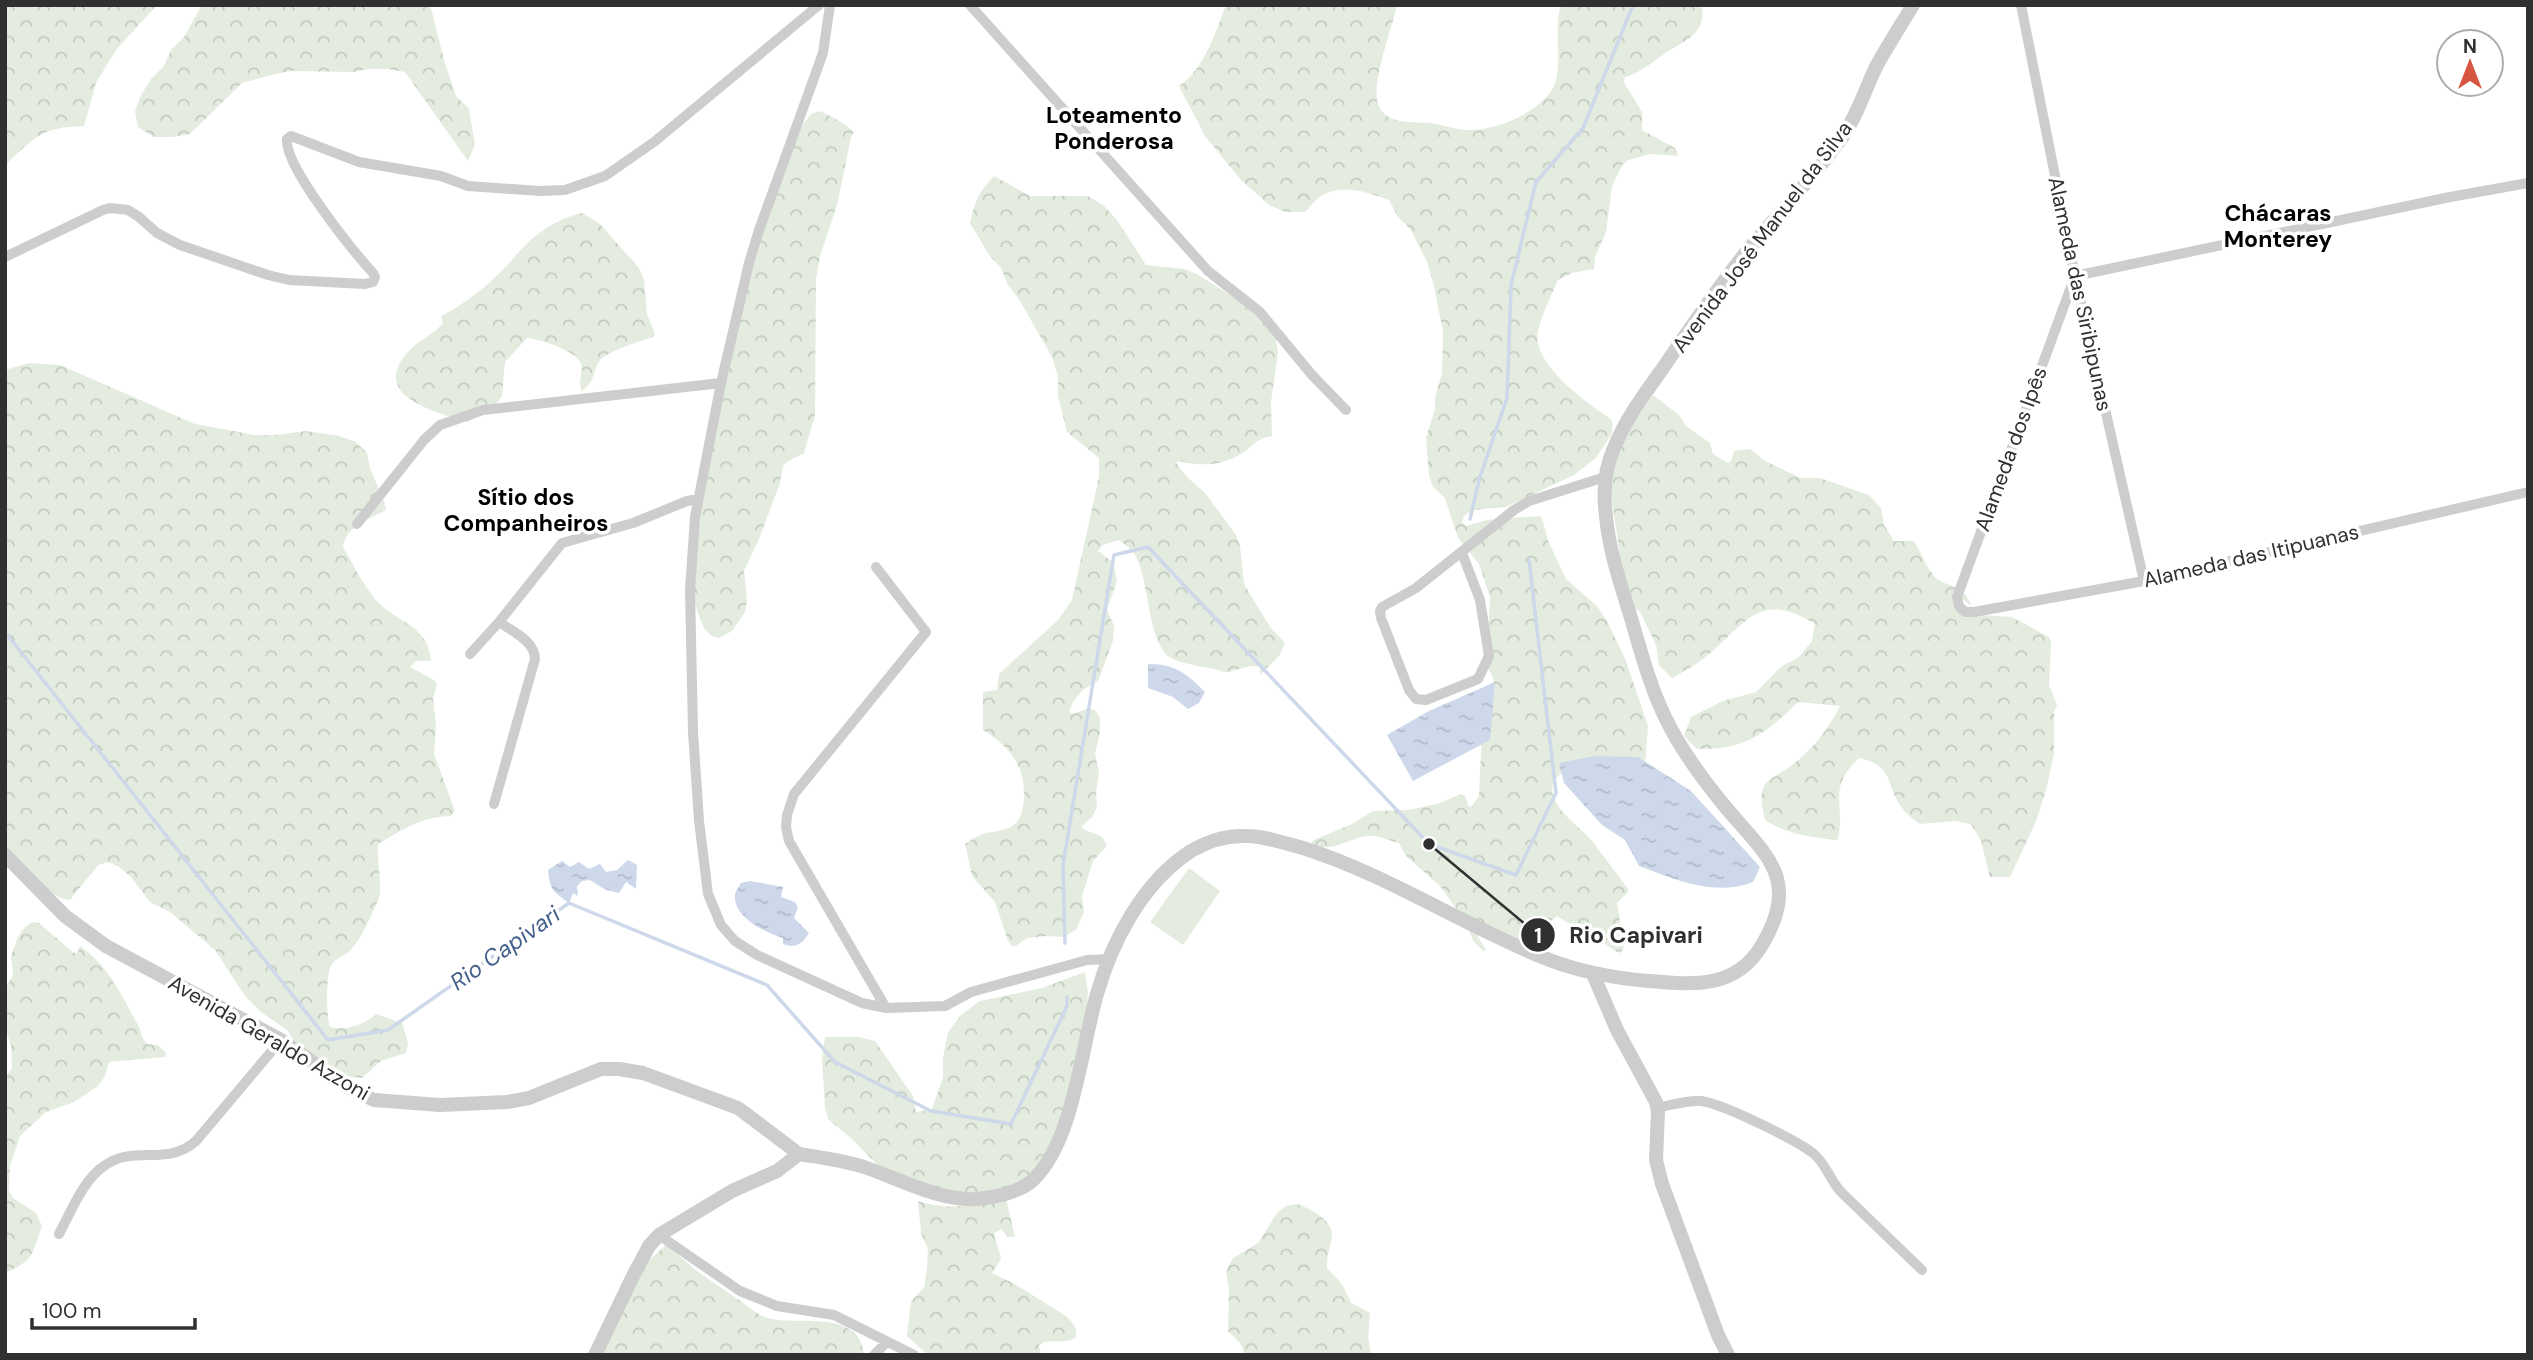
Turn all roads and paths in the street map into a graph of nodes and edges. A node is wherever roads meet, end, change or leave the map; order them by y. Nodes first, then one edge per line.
1 (819, 5) edge
2 (830, 5) edge
3 (970, 5) edge
4 (1913, 5) edge
5 (2021, 5) edge
6 (2528, 183) edge
7 (5, 257) edge
8 (2075, 276) junction
9 (721, 383) junction
10 (1346, 410) dead end
11 (1605, 477) junction
12 (2528, 492) edge
13 (698, 499) junction
14 (357, 524) dead end
15 (1462, 552) junction
16 (876, 567) dead end
17 (2144, 581) junction
18 (1973, 612) joint
19 (499, 622) junction
20 (470, 654) dead end
21 (494, 804) dead end
22 (5, 855) edge
23 (1109, 959) junction
24 (1593, 974) junction
25 (886, 1008) junction
26 (281, 1040) junction
27 (1657, 1108) junction
28 (799, 1154) junction
29 (59, 1234) dead end
30 (659, 1235) junction
31 (1922, 1270) dead end
32 (887, 1342) junction
33 (595, 1355) edge
34 (874, 1355) edge
35 (914, 1355) edge
36 (1728, 1355) edge

1 - 7 street
2 - 9 street
3 - 10 street
4 - 11 street, Avenida José Manuel da Silva
5 - 8 street, Alameda das Siribipunas
6 - 8 street
8 - 17 street, Alameda das Siribipunas
8 - 18 street, Alameda dos Ipês
9 - 13 street
9 - 14 street
11 - 15 street
11 - 24 street, Avenida José Manuel da Silva
12 - 17 street, Alameda das Itipuanas
13 - 19 street
13 - 25 street
15 - 15 street
16 - 25 street
17 - 18 street, Alameda das Itipuanas
19 - 20 street
19 - 21 street
22 - 26 street, Avenida Geraldo Azzoni
23 - 24 street, Avenida José Manuel da Silva
23 - 25 street
23 - 28 street, Avenida José Manuel da Silva
24 - 27 street
26 - 28 street, Avenida Geraldo Azzoni
26 - 29 street
27 - 31 street
27 - 36 street
28 - 30 street
30 - 32 street
30 - 33 street
32 - 34 street
32 - 35 street

